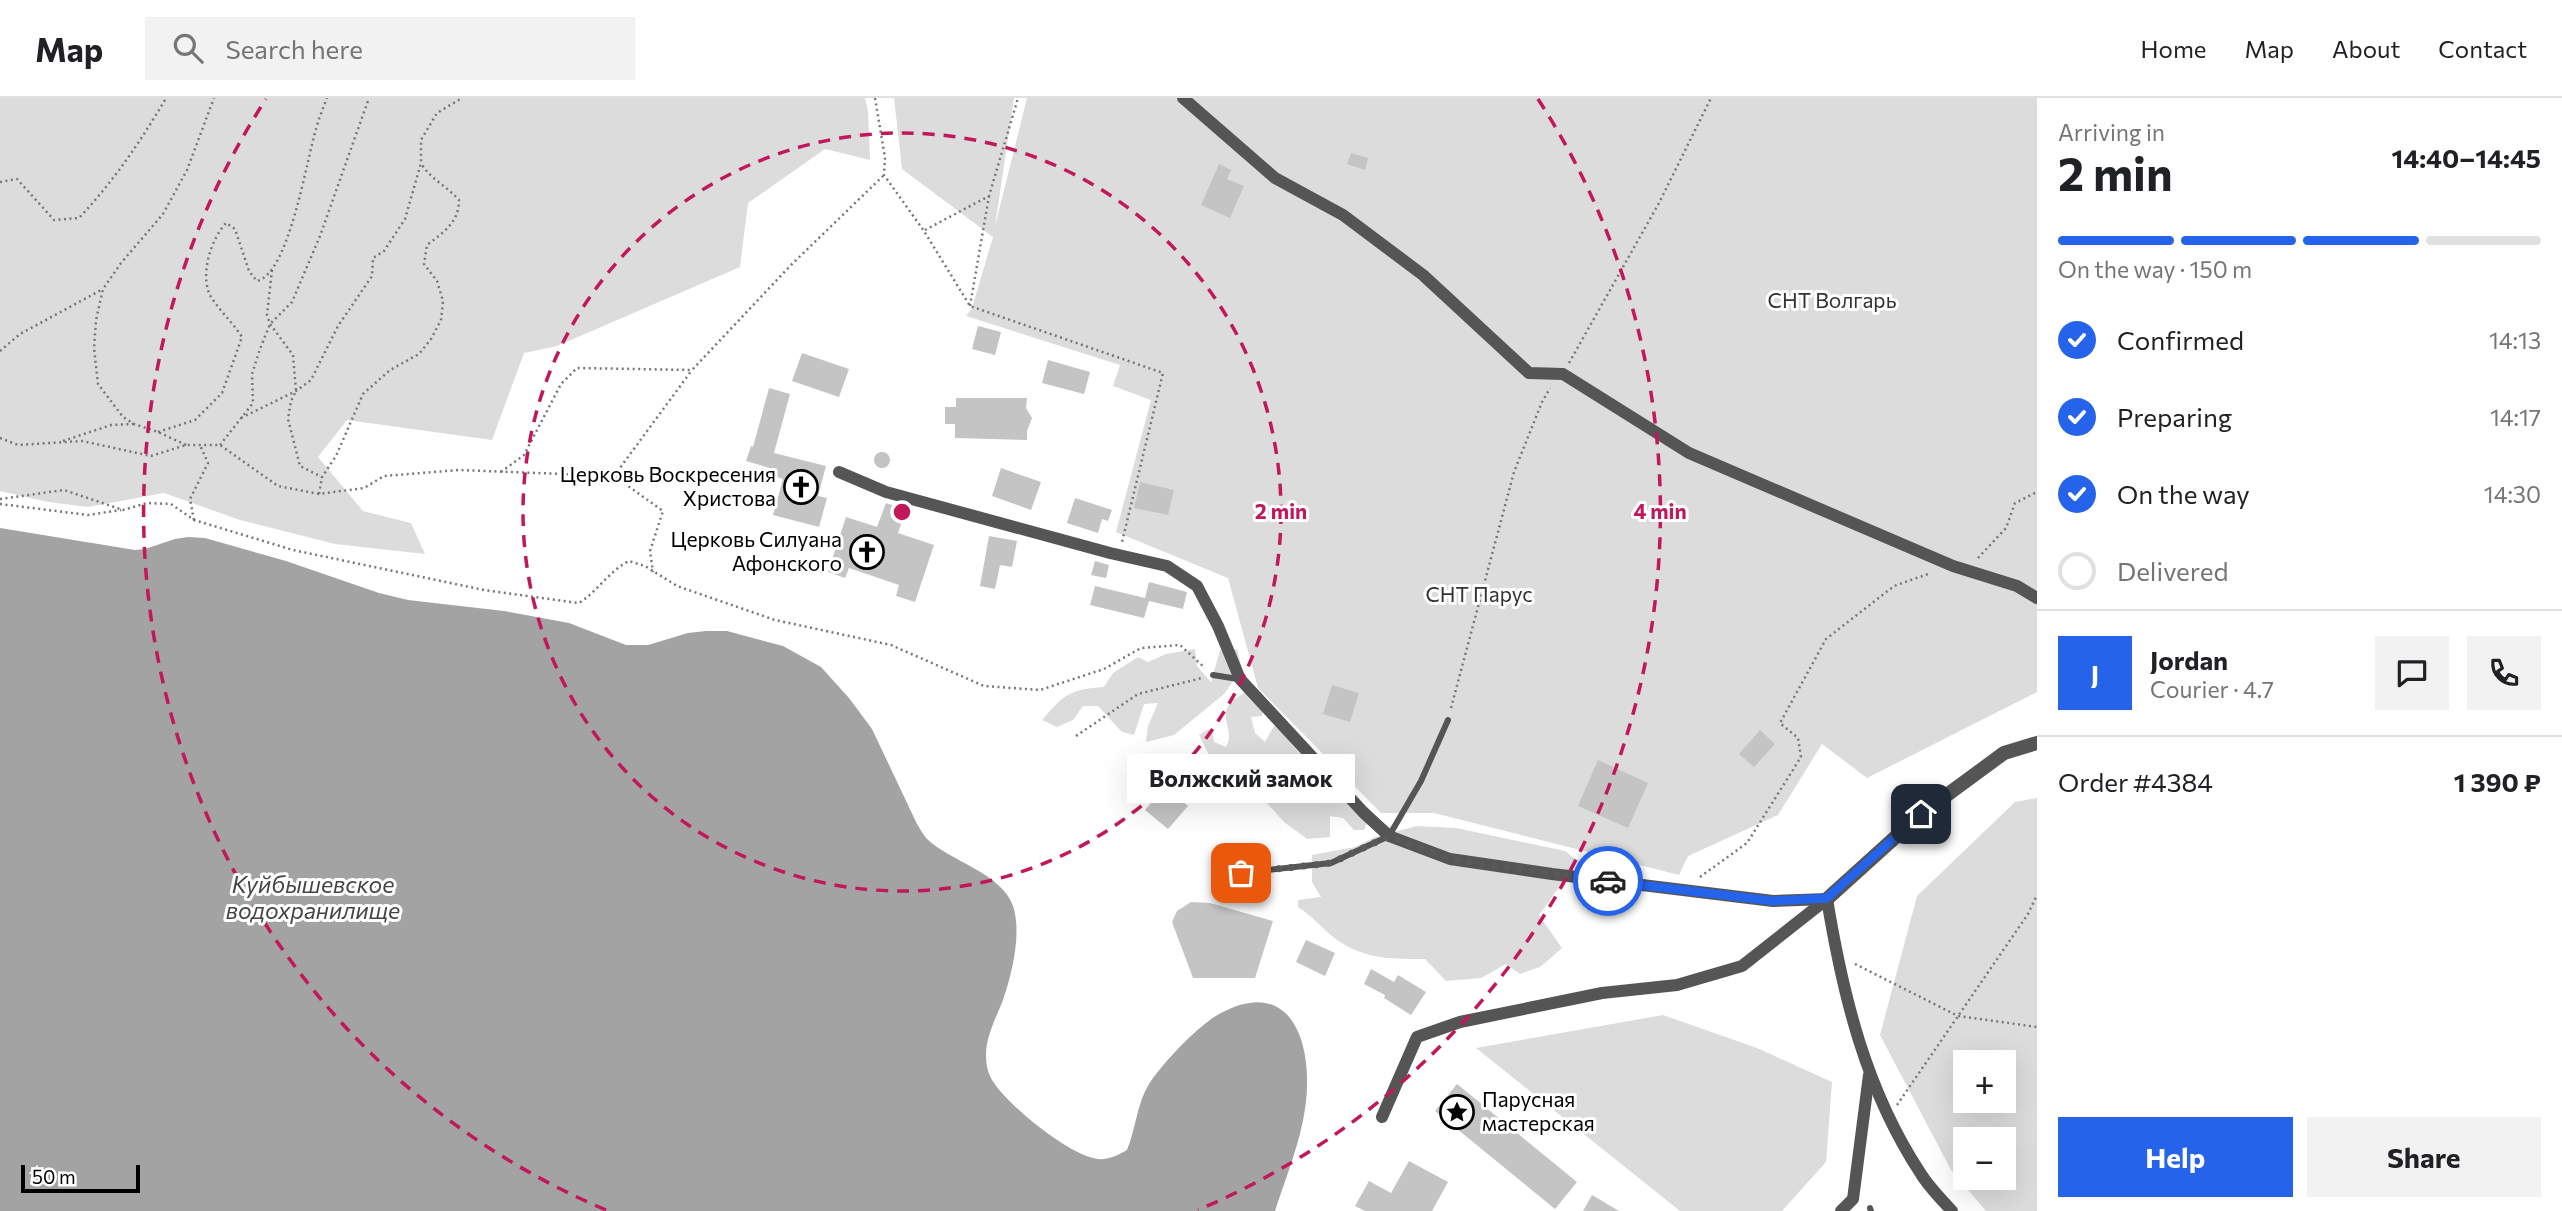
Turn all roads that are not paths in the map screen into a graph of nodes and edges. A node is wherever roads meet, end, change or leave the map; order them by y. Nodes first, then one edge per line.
1 (1183, 98) edge
2 (839, 472) dead end
3 (2037, 598) edge
4 (1213, 675) road end
5 (1240, 680) junction
6 (1448, 720) road end
7 (2037, 743) edge
8 (1389, 836) junction
9 (1241, 873) dead end
10 (1827, 898) junction
11 (1869, 1071) junction
12 (1382, 1117) dead end
13 (1841, 1211) edge
14 (1952, 1211) edge

1 - 3 street
2 - 5 street
4 - 5 lane
5 - 8 street
6 - 8 lane
7 - 10 street
8 - 9 lane
8 - 10 street
10 - 11 street
10 - 12 street
11 - 13 street
11 - 14 street

